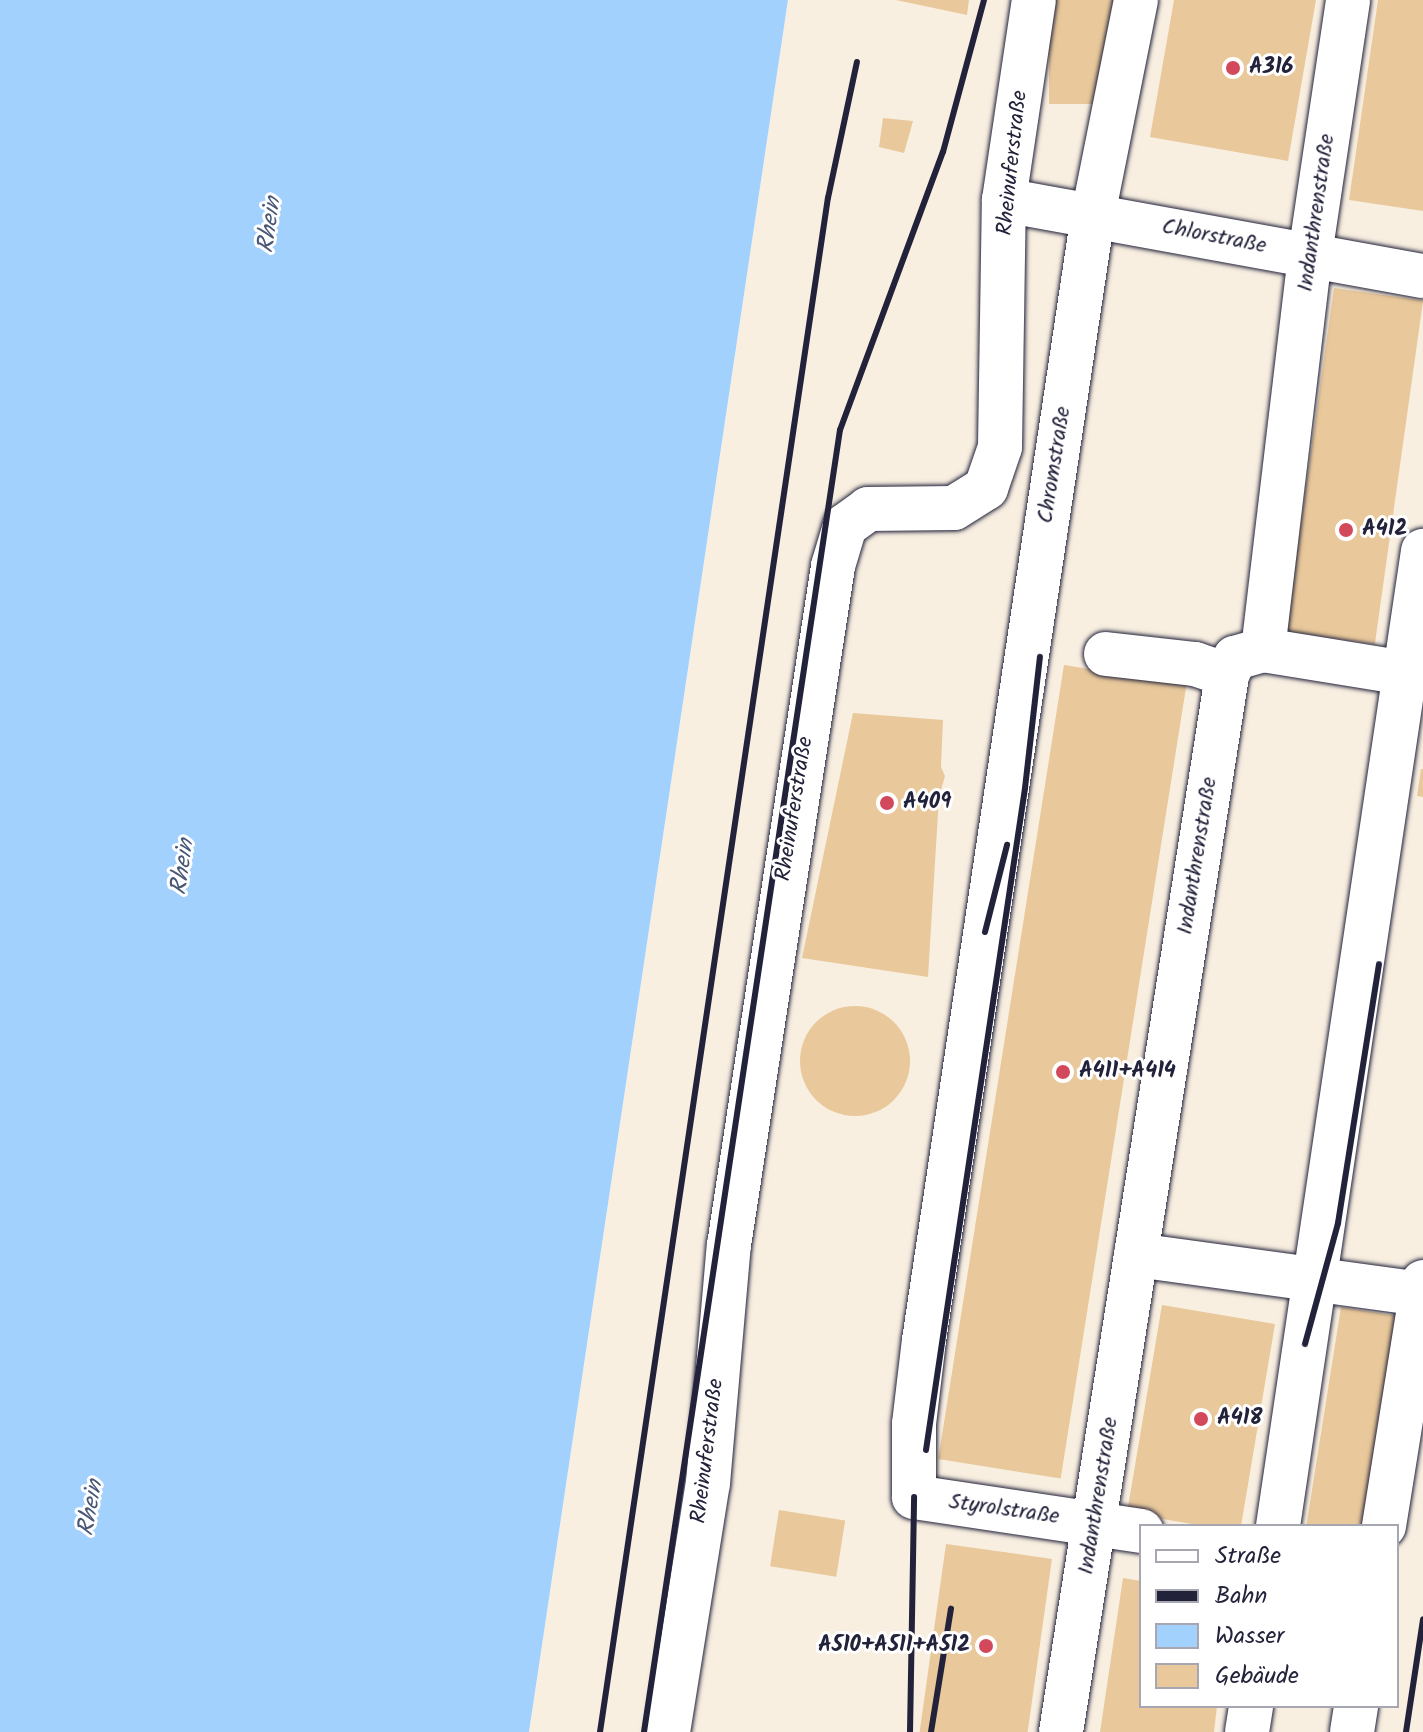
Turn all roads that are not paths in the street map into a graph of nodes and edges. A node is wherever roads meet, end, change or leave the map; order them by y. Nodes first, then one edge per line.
1 (1034, 0) edge
2 (1136, 0) edge
3 (1348, 0) edge
4 (1004, 200) junction
5 (1093, 215) junction
6 (1310, 255) junction
7 (1423, 276) edge
8 (1423, 551) edge
9 (1263, 650) junction
10 (1106, 654) dead end
11 (1405, 673) junction
12 (1227, 675) junction
13 (1136, 1255) junction
14 (1314, 1280) junction
15 (1422, 1288) edge
16 (914, 1497) joint
17 (1094, 1524) junction
18 (1278, 1524) edge
19 (1384, 1524) edge
20 (1139, 1531) edge
21 (1251, 1708) edge
22 (1356, 1708) edge
23 (668, 1732) edge
24 (1061, 1732) edge
25 (1247, 1732) edge
26 (1352, 1732) edge

1 - 4 street, Rheinuferstraße
2 - 5 street, Chromstraße
3 - 6 street, Indanthrenstraße
4 - 5 street, Chlorstraße
4 - 23 street, Rheinuferstraße
5 - 6 street, Chlorstraße
5 - 16 street, Chromstraße
6 - 7 street, Chlorstraße
6 - 9 street, Indanthrenstraße
8 - 11 street
9 - 11 street
9 - 12 street
10 - 12 street
11 - 14 street
12 - 13 street, Indanthrenstraße
13 - 14 street
13 - 17 street, Indanthrenstraße
14 - 15 street
14 - 18 street
15 - 19 street
16 - 17 street, Styrolstraße
17 - 20 street, Styrolstraße
17 - 24 street, Indanthrenstraße
21 - 25 street
22 - 26 street

